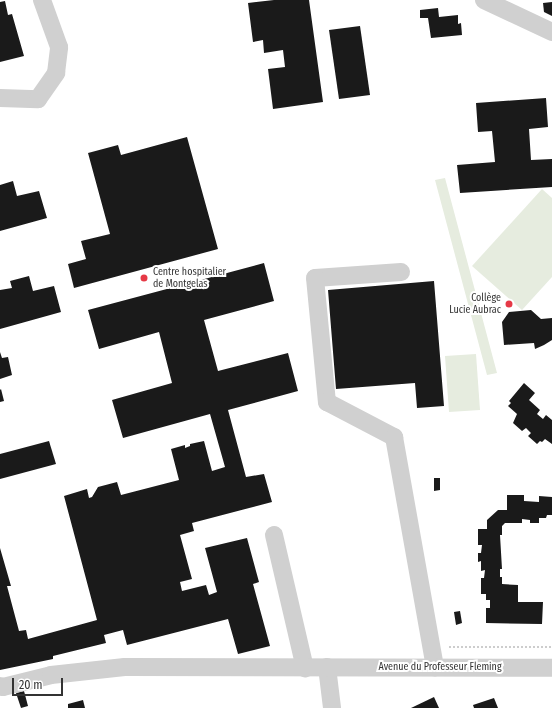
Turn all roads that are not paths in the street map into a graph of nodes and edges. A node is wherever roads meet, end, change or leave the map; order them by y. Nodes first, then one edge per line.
1 (42, 0) edge
2 (484, 0) edge
3 (552, 32) edge
4 (0, 98) edge
5 (401, 272) dead end
6 (274, 534) dead end
7 (435, 667) junction
8 (305, 668) junction
9 (327, 668) junction
10 (552, 668) edge
11 (0, 686) edge
12 (332, 708) edge

1 - 4 street
2 - 3 street
5 - 7 street
6 - 8 street
7 - 9 street, Avenue du Professeur Fleming
7 - 10 street, Avenue du Professeur Fleming
8 - 9 street, Avenue du Professeur Fleming
8 - 11 street, Avenue du Professeur Fleming
9 - 12 street

